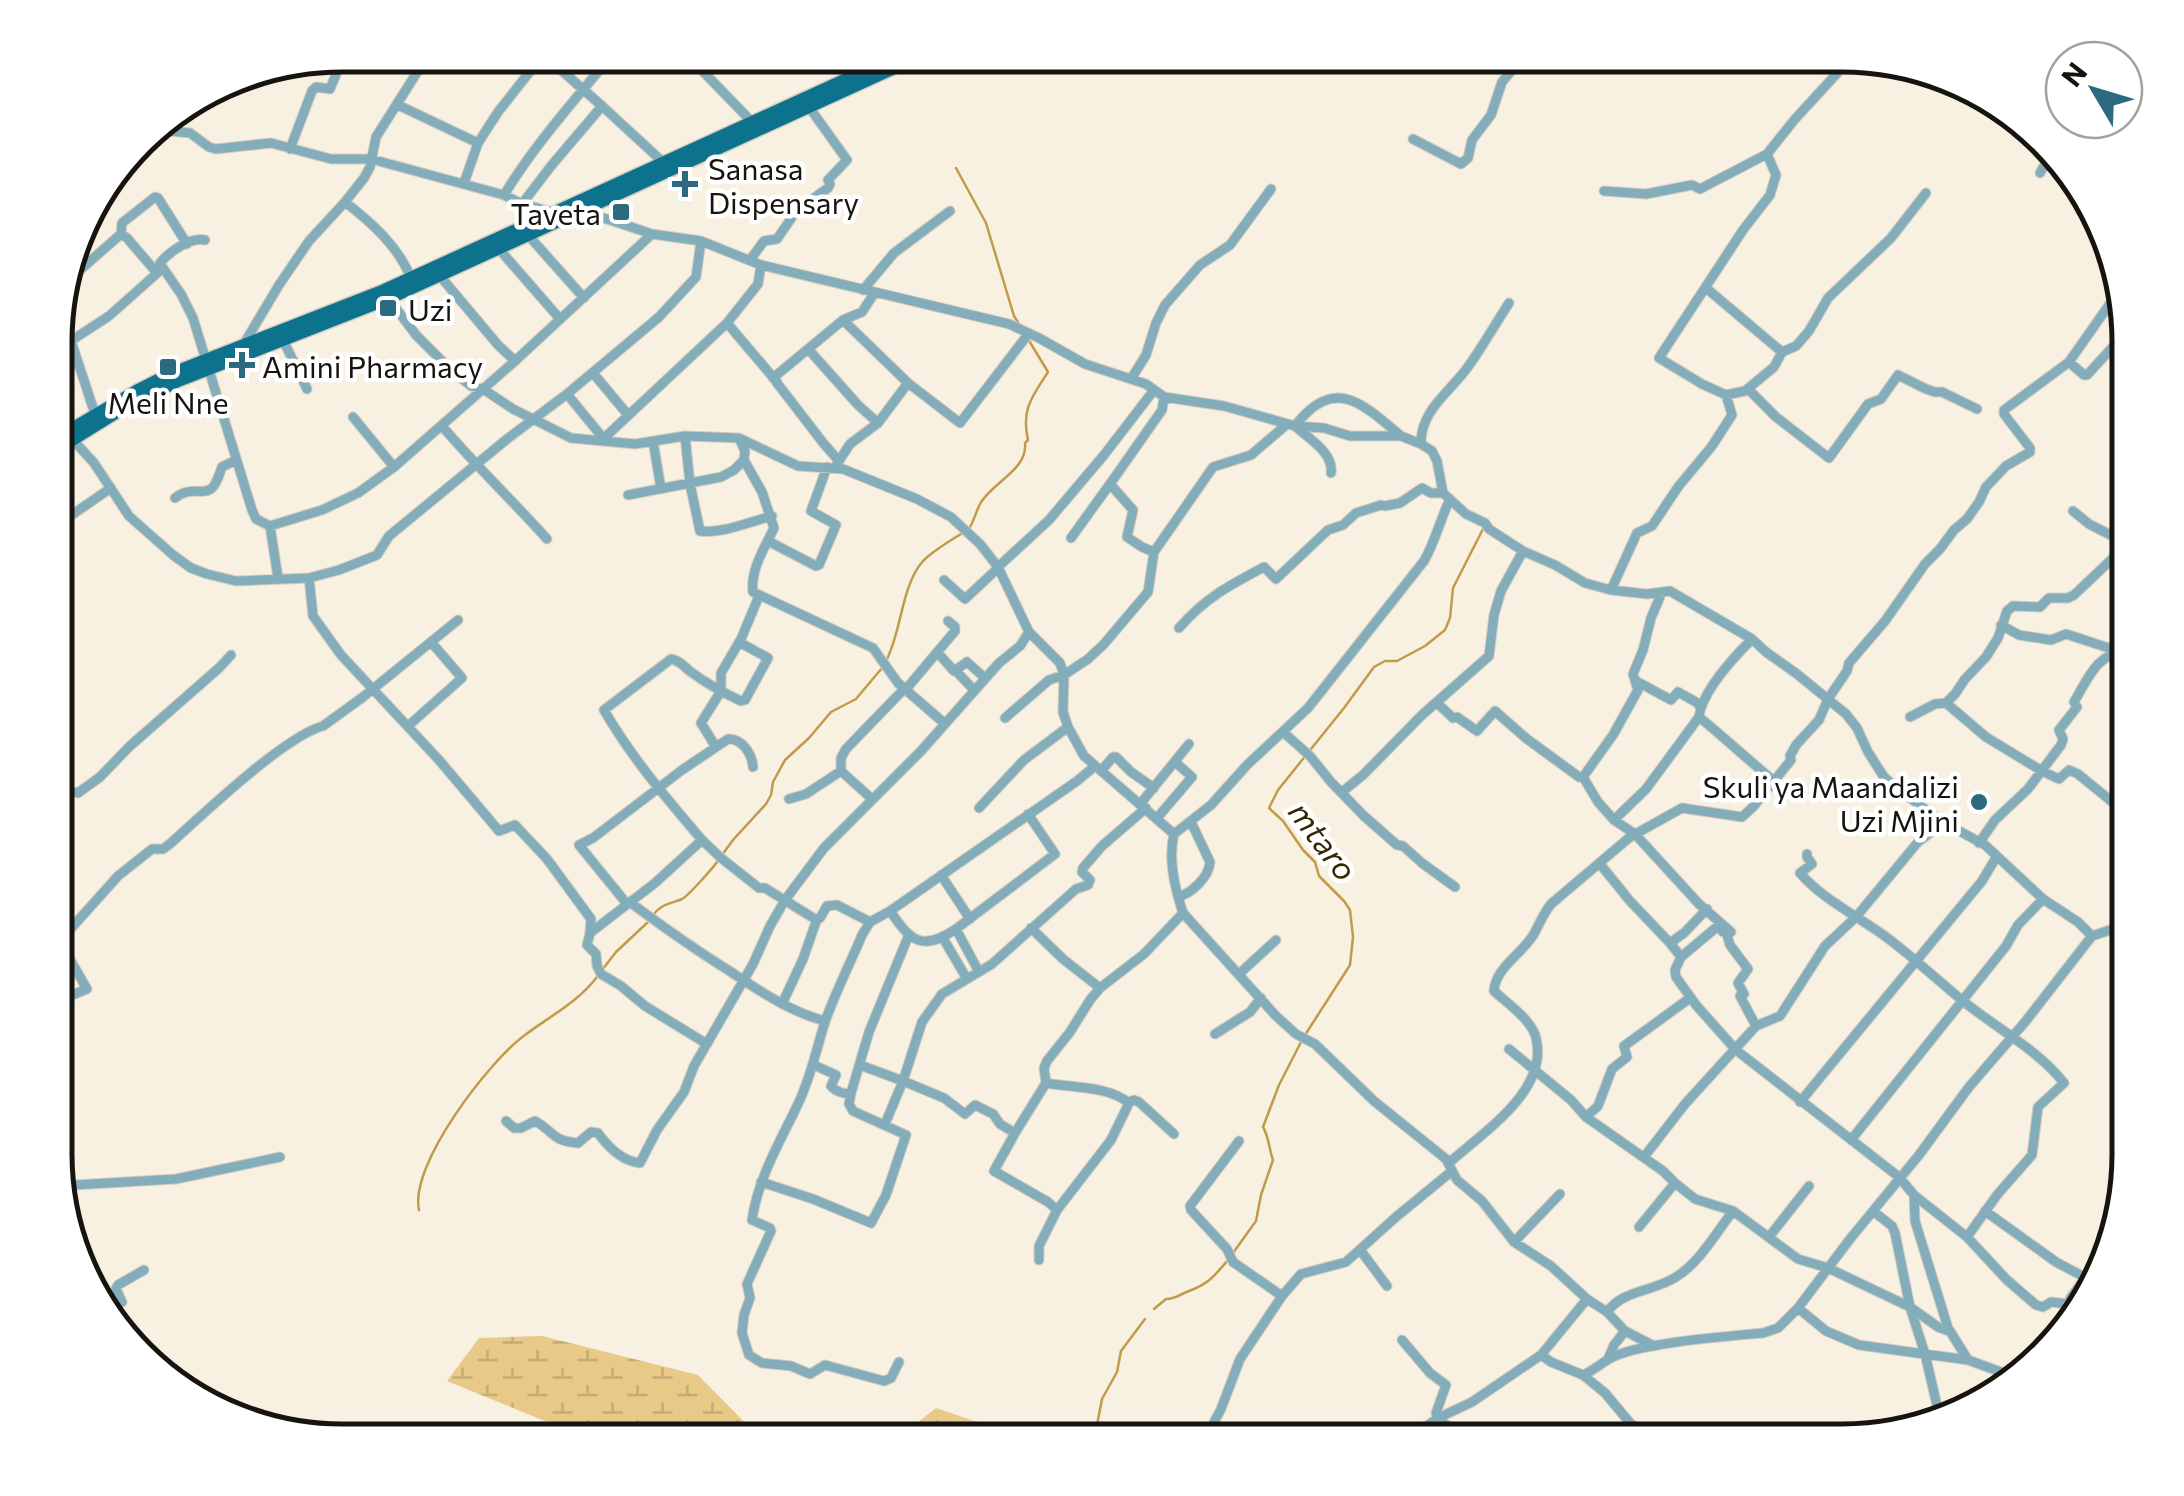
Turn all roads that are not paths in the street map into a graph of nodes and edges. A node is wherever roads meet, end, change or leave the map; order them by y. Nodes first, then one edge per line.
1 (418, 72) edge
2 (530, 72) edge
3 (564, 72) edge
4 (598, 72) edge
5 (704, 72) edge
6 (860, 72) edge
7 (886, 72) edge
8 (337, 73) edge
9 (1510, 73) edge
10 (1837, 73) edge
11 (584, 90) junction
12 (398, 105) junction
13 (602, 106) junction
14 (809, 107) junction
15 (752, 122) junction
16 (176, 132) edge
17 (1414, 139) dead end
18 (478, 143) junction
19 (290, 149) junction
20 (1767, 154) junction
21 (371, 159) junction
22 (664, 162) junction
23 (2044, 165) edge
24 (2040, 174) dead end
25 (464, 183) junction
26 (1271, 189) dead end
27 (1604, 191) dead end
28 (1926, 193) dead end
29 (504, 195) junction
30 (345, 202) junction
31 (522, 204) junction
32 (950, 211) dead end
33 (552, 212) junction
34 (578, 213) junction
35 (120, 234) junction
36 (652, 234) junction
37 (528, 235) junction
38 (205, 240) dead end
39 (701, 241) junction
40 (187, 244) junction
41 (498, 248) junction
42 (750, 260) junction
43 (761, 265) junction
44 (84, 266) edge
45 (160, 271) junction
46 (440, 276) junction
47 (411, 278) junction
48 (1706, 288) junction
49 (864, 290) junction
50 (875, 292) junction
51 (584, 298) junction
52 (390, 299) junction
53 (1509, 303) dead end
54 (2108, 305) dead end
55 (560, 319) junction
56 (843, 320) junction
57 (727, 323) junction
58 (1029, 333) junction
59 (72, 340) edge
60 (283, 340) junction
61 (246, 342) junction
62 (72, 347) edge
63 (809, 350) junction
64 (2111, 350) edge
65 (1782, 352) junction
66 (515, 361) junction
67 (2069, 362) junction
68 (206, 363) junction
69 (593, 372) junction
70 (1132, 379) junction
71 (776, 381) junction
72 (908, 384) junction
73 (1748, 388) junction
74 (483, 389) junction
75 (308, 390) dead end
76 (1154, 390) junction
77 (567, 394) junction
78 (1726, 395) junction
79 (1164, 397) junction
80 (1977, 408) dead end
81 (95, 414) junction
82 (628, 414) junction
83 (353, 417) dead end
84 (533, 418) junction
85 (878, 423) junction
86 (442, 426) junction
87 (1291, 426) junction
88 (72, 428) edge
89 (685, 436) junction
90 (1400, 436) junction
91 (739, 438) junction
92 (602, 440) junction
93 (74, 441) joint
94 (653, 441) junction
95 (1420, 444) junction
96 (236, 460) junction
97 (744, 460) junction
98 (834, 465) junction
99 (476, 466) junction
100 (394, 467) junction
101 (1331, 472) dead end
102 (690, 484) junction
103 (1110, 484) junction
104 (111, 488) junction
105 (661, 488) junction
106 (628, 495) dead end
107 (1447, 496) junction
108 (175, 498) dead end
109 (2074, 511) dead end
110 (72, 515) edge
111 (772, 516) junction
112 (270, 526) junction
113 (2111, 536) edge
114 (1071, 538) dead end
115 (546, 539) dead end
116 (768, 541) junction
117 (1523, 551) junction
118 (1154, 552) junction
119 (2111, 560) edge
120 (997, 568) junction
121 (278, 578) junction
122 (308, 578) junction
123 (944, 580) dead end
124 (1611, 590) junction
125 (1662, 592) junction
126 (758, 596) junction
127 (458, 620) dead end
128 (948, 621) dead end
129 (2002, 625) junction
130 (1180, 628) dead end
131 (1029, 632) junction
132 (1752, 639) junction
133 (431, 642) junction
134 (739, 642) junction
135 (2111, 647) edge
136 (937, 652) junction
137 (230, 655) dead end
138 (2111, 657) edge
139 (956, 671) junction
140 (1064, 675) junction
141 (985, 678) junction
142 (1636, 680) junction
143 (906, 688) junction
144 (372, 690) junction
145 (974, 690) junction
146 (720, 691) junction
147 (1828, 699) junction
148 (1437, 703) junction
149 (1946, 703) junction
150 (1699, 712) junction
151 (1910, 716) dead end
152 (1006, 718) dead end
153 (944, 724) junction
154 (408, 726) junction
155 (1068, 727) junction
156 (1283, 732) junction
157 (1189, 744) dead end
158 (716, 748) junction
159 (1175, 762) junction
160 (753, 767) dead end
161 (1098, 769) junction
162 (842, 771) junction
163 (2042, 772) junction
164 (1582, 776) junction
165 (1774, 781) junction
166 (658, 788) junction
167 (1154, 788) junction
168 (73, 792) edge
169 (1342, 792) junction
170 (872, 799) junction
171 (789, 800) dead end
172 (2111, 801) edge
173 (1144, 806) junction
174 (979, 808) dead end
175 (1028, 814) junction
176 (1157, 818) junction
177 (1614, 820) junction
178 (1941, 821) junction
179 (1191, 822) junction
180 (1174, 834) junction
181 (1635, 834) junction
182 (702, 840) junction
183 (1980, 843) junction
184 (1808, 854) dead end
185 (1997, 856) junction
186 (1600, 864) junction
187 (940, 876) junction
188 (1455, 887) dead end
189 (1178, 897) junction
190 (785, 900) junction
191 (2043, 900) junction
192 (629, 904) junction
193 (1707, 909) junction
194 (890, 911) junction
195 (1183, 913) junction
196 (1856, 917) junction
197 (818, 919) junction
198 (970, 919) junction
199 (870, 922) junction
200 (73, 927) edge
201 (1031, 928) junction
202 (956, 929) junction
203 (2111, 930) edge
204 (590, 933) junction
205 (908, 936) junction
206 (2092, 936) junction
207 (942, 938) junction
208 (1276, 940) dead end
209 (1670, 943) junction
210 (1730, 945) junction
211 (1681, 957) junction
212 (1918, 960) junction
213 (73, 966) edge
214 (980, 972) junction
215 (1238, 974) junction
216 (966, 980) junction
217 (744, 981) junction
218 (1100, 988) junction
219 (73, 996) edge
220 (1261, 998) junction
221 (1690, 998) junction
222 (1961, 1000) junction
223 (782, 1004) junction
224 (825, 1021) junction
225 (1756, 1026) junction
226 (1214, 1034) dead end
227 (2010, 1038) junction
228 (706, 1044) junction
229 (1509, 1048) dead end
230 (1736, 1050) junction
231 (814, 1065) junction
232 (860, 1066) junction
233 (1536, 1069) junction
234 (903, 1081) junction
235 (1046, 1084) junction
236 (852, 1093) junction
237 (1129, 1102) junction
238 (1800, 1102) junction
239 (1586, 1118) junction
240 (506, 1121) dead end
241 (885, 1124) junction
242 (1014, 1133) junction
243 (1174, 1134) dead end
244 (1851, 1140) junction
245 (1239, 1141) dead end
246 (280, 1157) dead end
247 (1644, 1157) junction
248 (1451, 1167) junction
249 (1900, 1177) junction
250 (761, 1182) junction
251 (1675, 1182) junction
252 (1809, 1186) dead end
253 (75, 1188) edge
254 (1560, 1194) dead end
255 (1914, 1195) junction
256 (1057, 1210) junction
257 (1733, 1210) junction
258 (1874, 1211) junction
259 (1986, 1211) junction
260 (1640, 1227) dead end
261 (1769, 1236) junction
262 (1966, 1237) junction
263 (1514, 1242) junction
264 (1361, 1251) junction
265 (1039, 1260) dead end
266 (1828, 1268) junction
267 (144, 1270) dead end
268 (2082, 1276) edge
269 (1387, 1286) dead end
270 (1282, 1296) junction
271 (1586, 1299) junction
272 (119, 1304) edge
273 (2065, 1304) edge
274 (1798, 1308) junction
275 (1910, 1308) junction
276 (1606, 1312) junction
277 (1625, 1331) junction
278 (1949, 1331) junction
279 (1402, 1340) dead end
280 (1654, 1346) junction
281 (1541, 1354) junction
282 (1924, 1354) junction
283 (1608, 1359) junction
284 (1968, 1360) junction
285 (899, 1362) dead end
286 (2000, 1372) edge
287 (1583, 1375) junction
288 (1937, 1406) edge
289 (1438, 1418) junction
290 (1630, 1422) joint
291 (1214, 1424) edge
292 (1430, 1424) edge
293 (1445, 1424) edge
294 (1632, 1424) edge

1 - 12 street
2 - 18 street
3 - 11 street
4 - 11 street
5 - 15 street
6 - 15 main road
7 - 14 main road
8 - 19 street
9 - 17 street
10 - 20 street
11 - 13 street
11 - 29 street
12 - 18 street
12 - 21 street
13 - 22 street
13 - 31 street
14 - 34 main road
14 - 42 street
15 - 22 main road
16 - 19 street
18 - 25 street
19 - 21 street
20 - 27 street
20 - 48 street
21 - 25 street
21 - 30 street
22 - 33 main road
23 - 24 street
25 - 29 street
26 - 70 street
28 - 65 street
29 - 31 street
30 - 47 street
30 - 61 street
31 - 33 street
32 - 49 street
33 - 34 street
33 - 47 main road
34 - 36 street
34 - 37 main road
35 - 40 street
35 - 44 street
35 - 45 street
36 - 39 street
36 - 51 street
37 - 41 main road
37 - 51 street
38 - 40 street
39 - 42 street
39 - 69 street
40 - 45 street
41 - 46 main road
41 - 55 street
42 - 43 street
43 - 49 street
43 - 57 street
45 - 59 street
45 - 68 street
46 - 52 main road
46 - 66 street
47 - 61 main road
48 - 65 street
48 - 78 street
49 - 50 street
50 - 56 street
50 - 58 street
51 - 55 street
52 - 60 main road
52 - 74 street
53 - 95 street
54 - 67 street
55 - 66 street
56 - 63 street
56 - 72 street
57 - 71 street
57 - 82 street
58 - 70 street
58 - 72 street
60 - 68 main road
60 - 75 street
61 - 68 main road
62 - 81 street
63 - 71 street
63 - 85 street
64 - 67 street
65 - 73 street
66 - 74 street
67 - 147 street
68 - 81 main road
68 - 93 main road
68 - 96 street
69 - 77 street
69 - 82 street
70 - 76 street
71 - 98 street
72 - 85 street
73 - 78 street
73 - 80 street
74 - 84 street
74 - 86 street
76 - 79 street
76 - 120 street
77 - 84 street
77 - 92 street
78 - 124 street
79 - 87 street
79 - 103 street
81 - 88 main road
82 - 92 street
83 - 100 street
84 - 92 street
84 - 99 street
85 - 98 street
86 - 99 street
86 - 100 street
87 - 90 street
87 - 90 street
87 - 101 street
87 - 118 street
89 - 91 street
89 - 94 street
89 - 102 street
90 - 95 street
91 - 97 street
91 - 98 street
92 - 94 street
93 - 104 street
94 - 105 street
95 - 107 street
96 - 108 street
96 - 112 street
97 - 102 street
97 - 111 street
98 - 116 street
98 - 120 street
99 - 115 street
99 - 122 street
100 - 112 street
102 - 105 street
102 - 111 street
103 - 114 street
103 - 118 street
104 - 110 street
104 - 121 street
105 - 106 street
107 - 117 street
107 - 130 street
107 - 156 street
109 - 113 street
111 - 116 street
112 - 121 street
116 - 126 street
117 - 124 street
117 - 148 street
118 - 140 street
119 - 129 street
120 - 123 street
120 - 131 street
121 - 122 street
122 - 144 street
124 - 125 street
125 - 132 street
125 - 142 street
126 - 134 street
126 - 143 street
127 - 133 street
128 - 136 street
129 - 135 street
129 - 149 street
131 - 140 street
131 - 141 street
132 - 147 street
132 - 150 street
133 - 144 street
133 - 154 street
134 - 146 street
134 - 146 street
136 - 139 street
136 - 143 street
137 - 168 street
138 - 163 street
139 - 141 street
139 - 145 street
140 - 152 street
140 - 155 street
141 - 145 street
142 - 150 street
142 - 164 street
143 - 153 street
143 - 162 street
144 - 154 street
144 - 200 street
145 - 153 street
146 - 158 street
146 - 166 street
147 - 165 street
147 - 178 street
148 - 164 street
148 - 169 street
149 - 151 street
149 - 163 street
150 - 165 street
150 - 177 street
153 - 170 street
154 - 204 street
155 - 161 street
155 - 174 street
156 - 169 street
156 - 179 street
157 - 159 street
158 - 160 street
158 - 166 street
159 - 167 street
159 - 176 street
161 - 167 street
161 - 173 street
161 - 175 street
162 - 170 street
162 - 171 street
163 - 172 street
163 - 183 street
164 - 177 street
165 - 181 street
166 - 182 street
166 - 192 street
167 - 173 street
169 - 188 street
170 - 190 street
173 - 176 street
173 - 201 street
175 - 187 street
175 - 198 street
176 - 180 street
177 - 181 street
178 - 183 street
178 - 196 street
179 - 180 street
179 - 189 street
180 - 189 street
181 - 186 street
181 - 193 street
182 - 190 street
182 - 192 street
183 - 185 street
184 - 196 street
185 - 191 street
185 - 212 street
186 - 209 street
186 - 233 street
187 - 194 street
187 - 198 street
189 - 195 street
190 - 197 street
190 - 217 street
191 - 206 street
191 - 222 street
192 - 204 street
192 - 217 street
193 - 209 street
193 - 210 street
194 - 199 street
194 - 205 street
195 - 215 street
195 - 218 street
196 - 212 street
196 - 225 street
197 - 199 street
197 - 223 street
198 - 202 street
199 - 224 street
201 - 214 street
201 - 218 street
202 - 207 street
202 - 214 street
203 - 206 street
204 - 228 street
205 - 207 street
205 - 232 street
206 - 227 street
207 - 216 street
208 - 215 street
209 - 211 street
210 - 211 street
210 - 225 street
211 - 221 street
212 - 222 street
212 - 238 street
213 - 219 street
214 - 216 street
215 - 220 street
216 - 234 street
217 - 223 street
217 - 228 street
218 - 235 street
220 - 226 street
220 - 248 street
221 - 230 street
221 - 239 street
222 - 227 street
222 - 244 street
223 - 224 street
224 - 231 street
225 - 230 street
227 - 249 street
227 - 259 street
228 - 240 street
229 - 233 street
230 - 238 street
230 - 247 street
231 - 236 street
231 - 250 street
232 - 234 street
232 - 236 street
233 - 239 street
233 - 248 street
234 - 241 street
234 - 242 street
235 - 237 street
235 - 242 street
236 - 241 street
237 - 243 street
237 - 256 street
238 - 244 street
239 - 247 street
241 - 250 street
242 - 256 street
244 - 249 street
245 - 270 street
246 - 253 street
247 - 251 street
248 - 263 street
248 - 264 street
249 - 255 street
249 - 258 street
250 - 285 street
251 - 257 street
251 - 260 street
252 - 261 street
254 - 263 street
255 - 262 street
255 - 278 street
256 - 265 street
257 - 261 street
257 - 276 street
258 - 266 street
258 - 275 street
259 - 262 street
259 - 268 street
261 - 266 street
262 - 273 street
263 - 271 street
264 - 269 street
264 - 270 street
266 - 274 street
266 - 275 street
267 - 272 street
270 - 291 street
271 - 276 street
271 - 281 street
274 - 280 street
274 - 282 street
275 - 278 street
275 - 282 street
276 - 277 street
277 - 280 street
277 - 283 street
278 - 284 street
279 - 289 street
280 - 283 street
281 - 287 street
281 - 289 street
282 - 284 street
282 - 288 street
283 - 287 street
284 - 286 street
287 - 290 street
289 - 292 street
289 - 293 street
290 - 294 street

